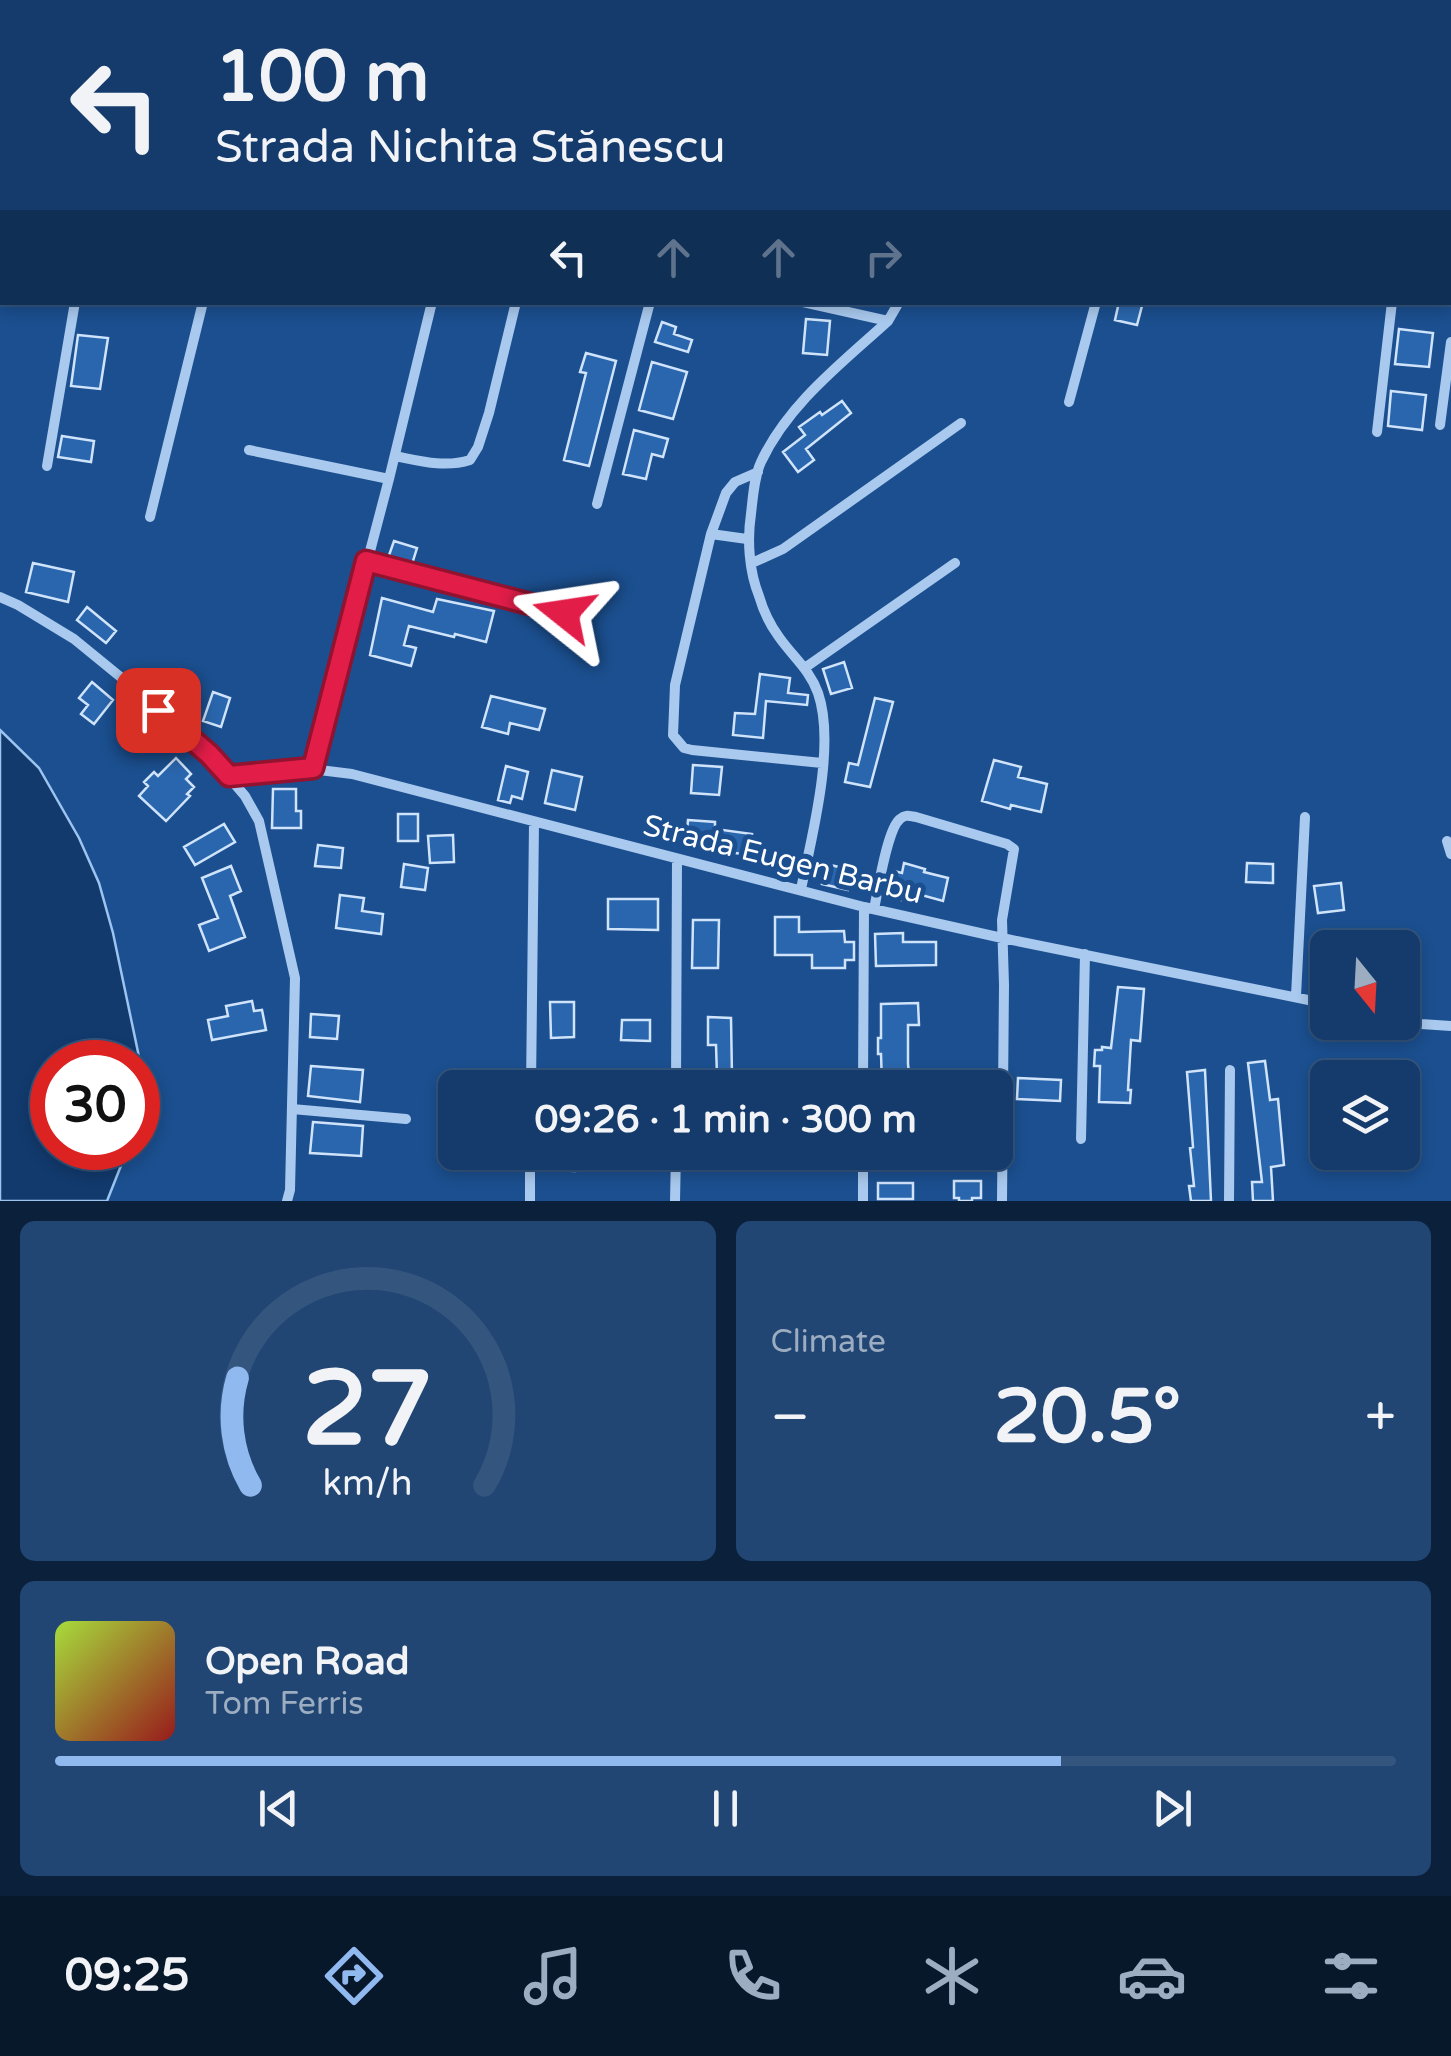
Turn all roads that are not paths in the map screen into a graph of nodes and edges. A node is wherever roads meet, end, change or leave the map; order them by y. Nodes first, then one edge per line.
1 (74, 305) edge
2 (202, 305) edge
3 (431, 305) edge
4 (515, 305) edge
5 (649, 305) edge
6 (817, 305) edge
7 (897, 305) edge
8 (1095, 305) edge
9 (1392, 305) edge
10 (888, 320) junction
11 (1451, 342) edge
12 (1069, 402) dead end
13 (961, 422) dead end
14 (1440, 425) dead end
15 (1377, 432) dead end
16 (249, 450) dead end
17 (395, 456) junction
18 (47, 466) dead end
19 (758, 472) junction
20 (389, 479) junction
21 (597, 504) dead end
22 (150, 518) dead end
23 (711, 534) junction
24 (748, 539) junction
25 (366, 561) junction
26 (752, 563) junction
27 (955, 563) dead end
28 (0, 598) edge
29 (564, 613) dead end
30 (806, 668) junction
31 (822, 763) junction
32 (313, 768) junction
33 (229, 776) junction
34 (1305, 817) dead end
35 (534, 822) junction
36 (1448, 841) dead end
37 (1451, 854) edge
38 (677, 858) junction
39 (801, 890) junction
40 (870, 908) junction
41 (1002, 938) junction
42 (1085, 954) junction
43 (1296, 996) junction
44 (1310, 1000) edge
45 (1420, 1024) edge
46 (1451, 1026) edge
47 (531, 1070) edge
48 (676, 1070) edge
49 (864, 1070) edge
50 (1230, 1070) dead end
51 (292, 1109) junction
52 (406, 1119) dead end
53 (1080, 1139) dead end
54 (530, 1170) edge
55 (676, 1170) edge
56 (863, 1170) edge
57 (288, 1201) edge
58 (530, 1201) edge
59 (675, 1201) edge
60 (863, 1201) edge
61 (1002, 1201) edge
62 (1229, 1201) edge

1 - 18 street
2 - 22 street
3 - 17 street
4 - 17 street
5 - 21 street
6 - 10 street
7 - 10 street
8 - 12 street
9 - 15 street
10 - 19 street
11 - 14 street
13 - 26 street
16 - 20 street
17 - 20 street
19 - 23 street
19 - 24 street
20 - 25 street
23 - 24 street
23 - 31 street
24 - 26 street
25 - 29 street
25 - 32 street
26 - 30 street
27 - 30 street
28 - 33 street
30 - 31 street
31 - 39 street
32 - 33 street, Strada Eugen Barbu
32 - 35 street, Strada Eugen Barbu
33 - 51 street
34 - 43 street
35 - 38 street, Strada Eugen Barbu
35 - 47 street
36 - 37 street
38 - 39 street, Strada Eugen Barbu
38 - 48 street
39 - 40 street, Strada Eugen Barbu
40 - 41 street, Strada Eugen Barbu
40 - 41 street
40 - 49 street
41 - 42 street, Strada Eugen Barbu
41 - 61 street
42 - 43 street, Strada Eugen Barbu
42 - 53 street
43 - 44 street, Strada Eugen Barbu
45 - 46 street
50 - 62 street
51 - 52 street
51 - 57 street
54 - 58 street
55 - 59 street
56 - 60 street

